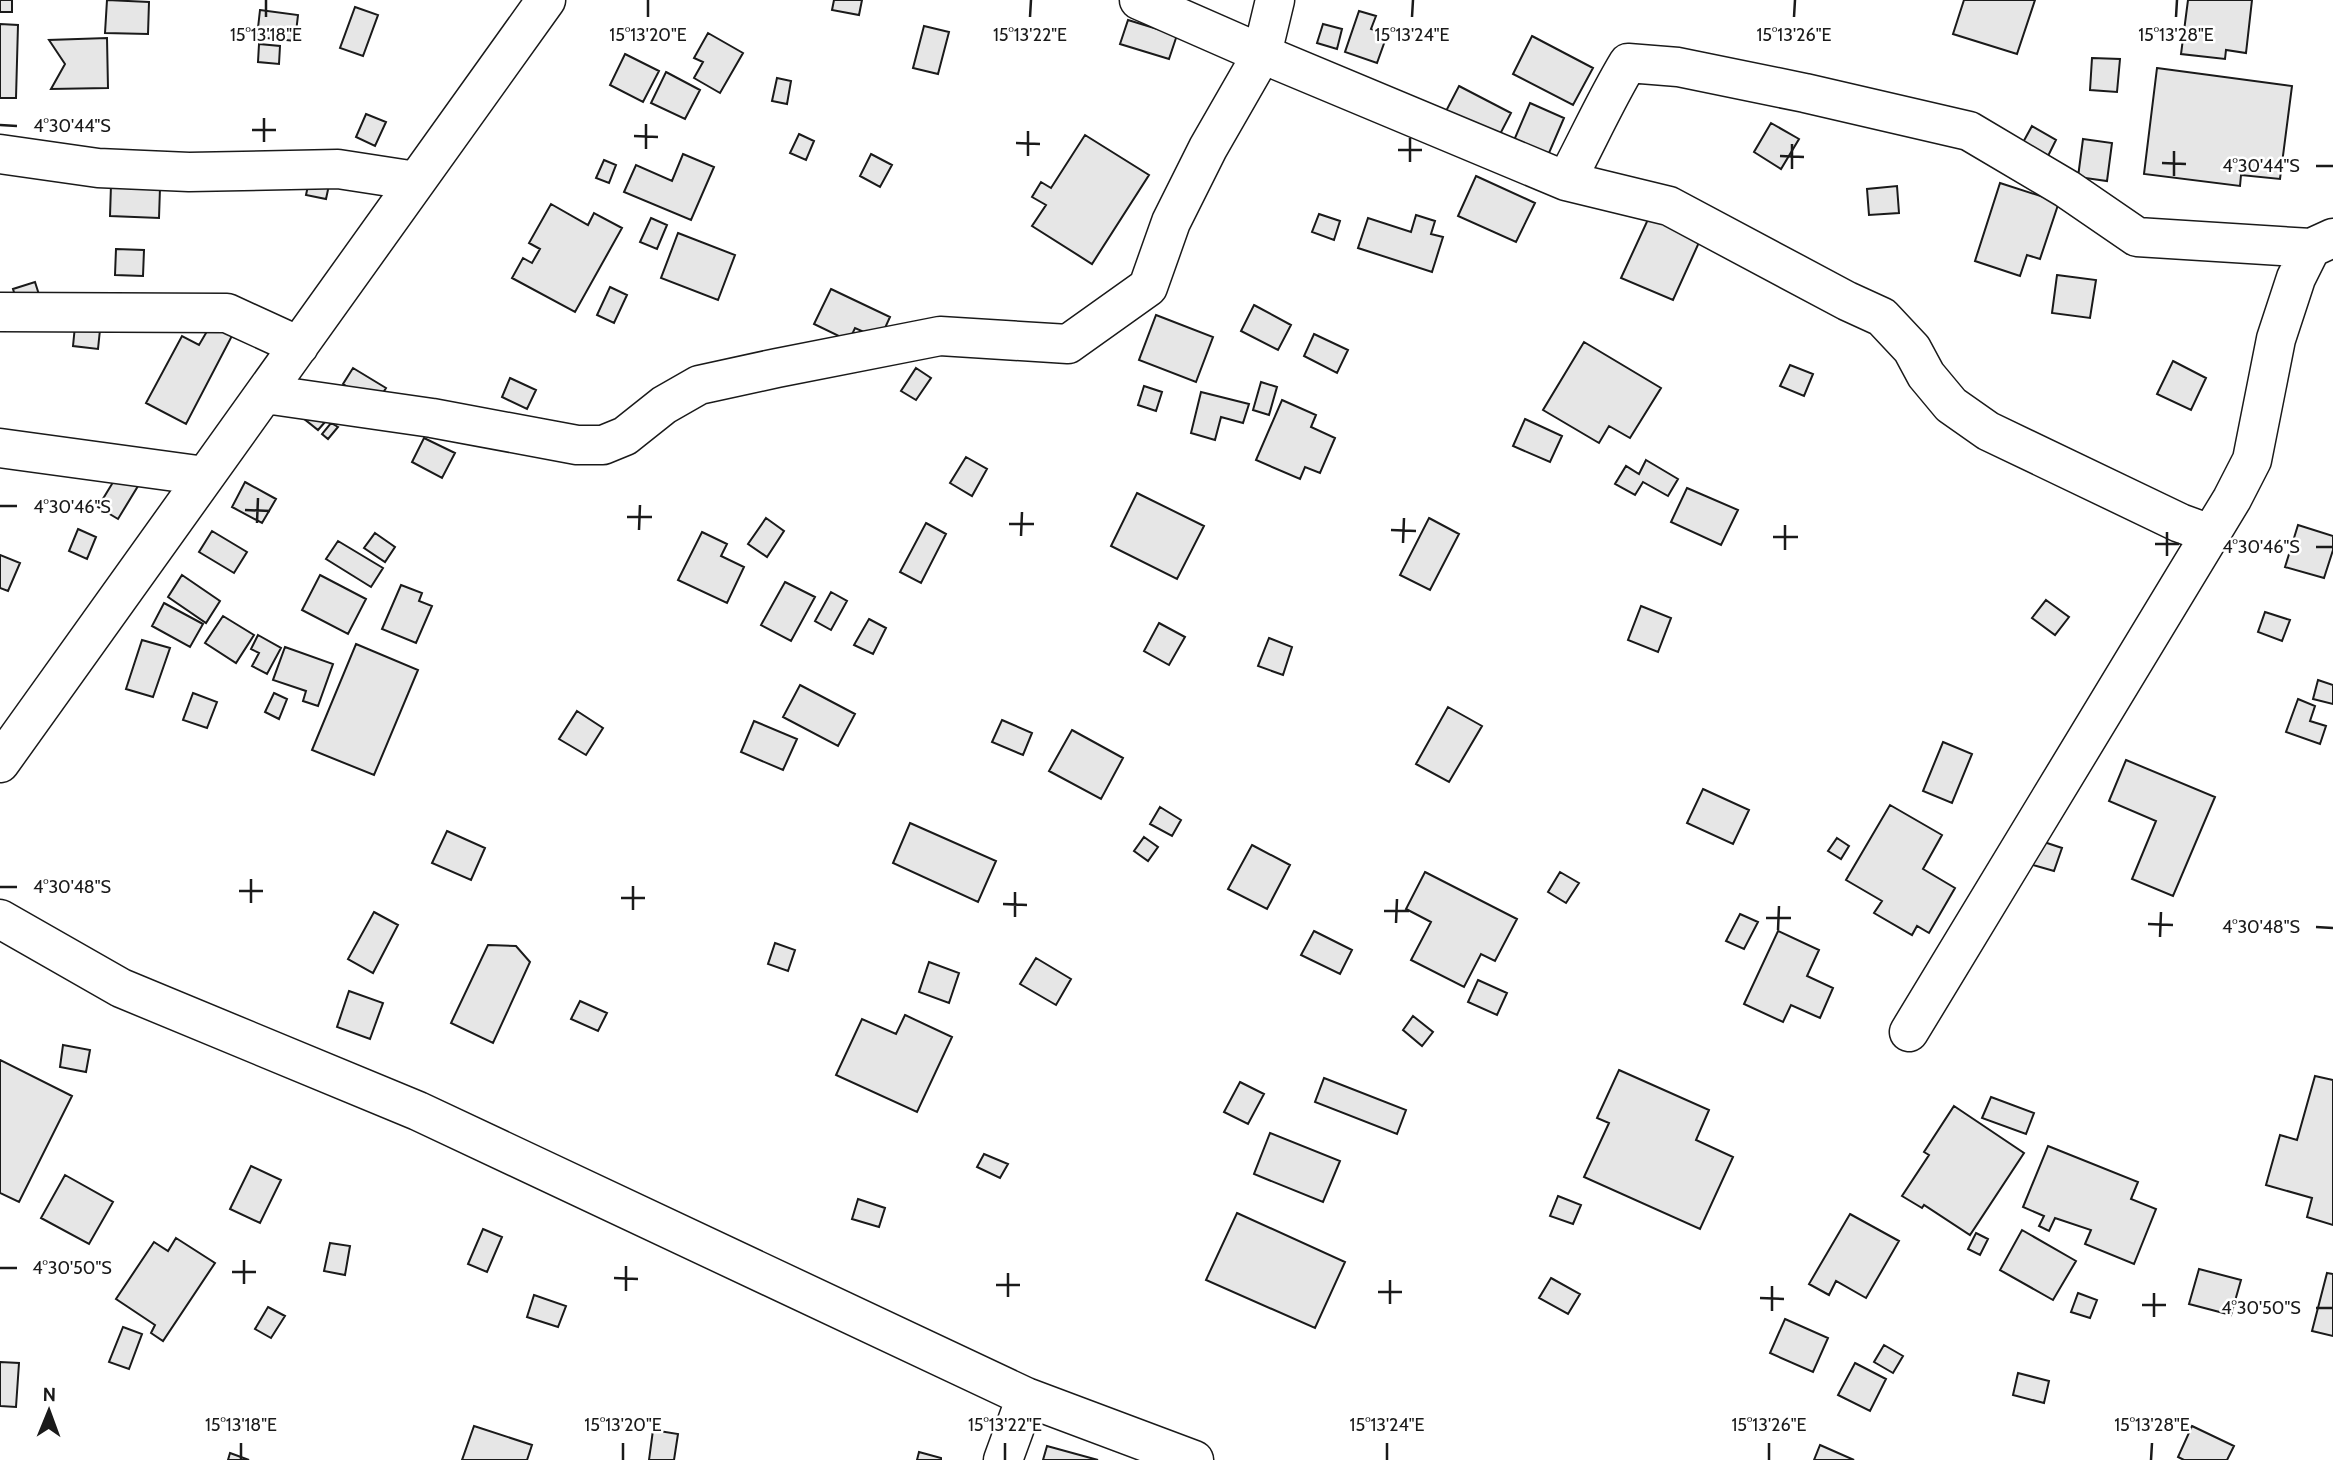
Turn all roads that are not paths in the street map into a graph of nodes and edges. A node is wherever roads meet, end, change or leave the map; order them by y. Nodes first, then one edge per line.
1 (545, 0) edge
2 (1139, 0) edge
3 (1275, 0) edge
4 (1262, 54) junction
5 (0, 154) edge
6 (416, 181) junction
7 (1566, 181) junction
8 (2322, 243) edge
9 (0, 312) edge
10 (299, 346) junction
11 (265, 394) junction
12 (0, 448) edge
13 (205, 476) junction
14 (2210, 534) junction
15 (0, 763) edge
16 (0, 919) edge
17 (1909, 1032) dead end
18 (1026, 1396) junction
19 (1003, 1460) edge
20 (1194, 1460) edge

1 - 6 street
2 - 4 street
3 - 4 street
4 - 7 street
4 - 11 street
5 - 6 street
6 - 10 street
7 - 8 street
7 - 14 street
8 - 14 street
9 - 10 street
10 - 11 street
11 - 13 street
12 - 13 street
13 - 15 street
14 - 17 street
16 - 18 street
18 - 19 street
18 - 20 street

